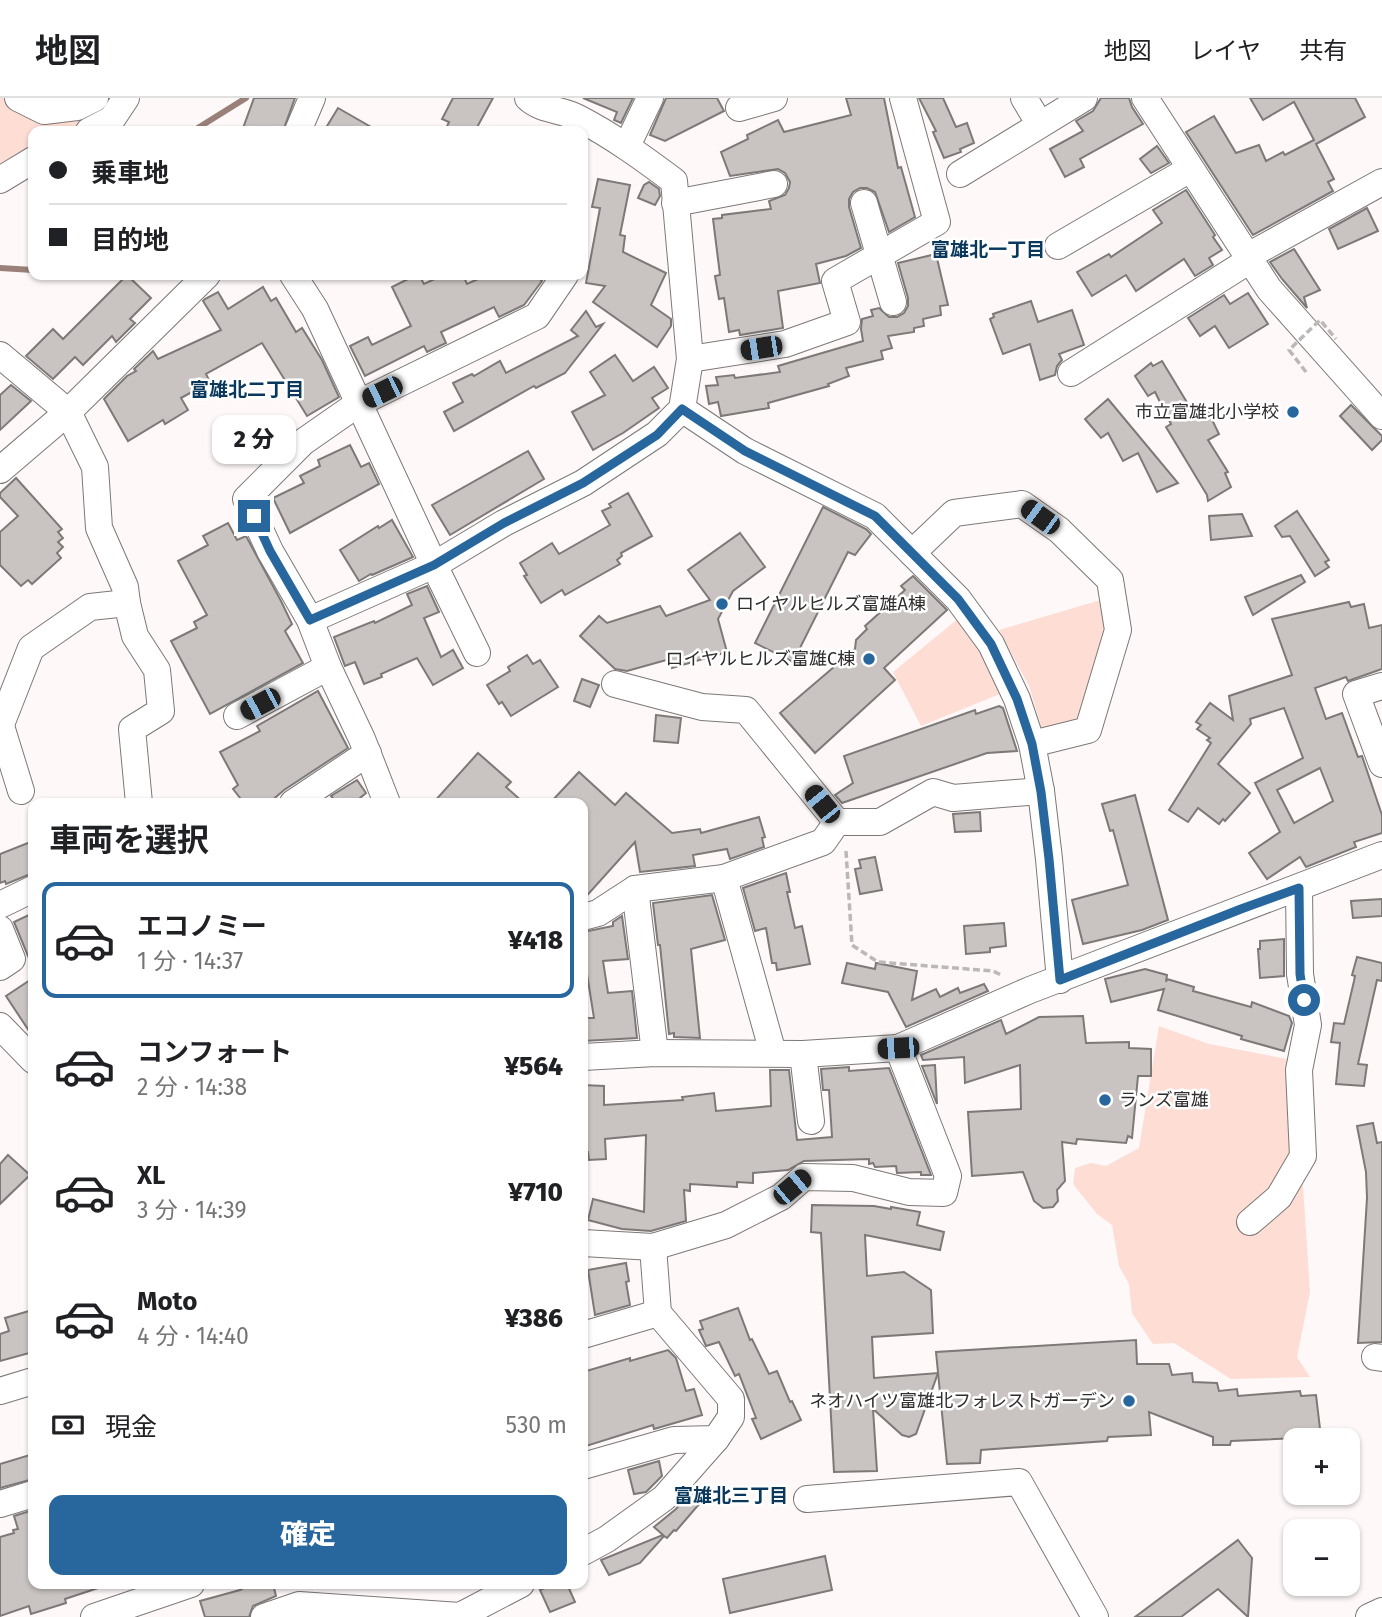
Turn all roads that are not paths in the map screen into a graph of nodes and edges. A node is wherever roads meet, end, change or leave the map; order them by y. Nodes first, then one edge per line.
1 (18, 98) edge
2 (95, 98) edge
3 (126, 98) edge
4 (312, 98) edge
5 (528, 98) edge
6 (650, 98) edge
7 (774, 98) edge
8 (902, 98) edge
9 (1024, 98) edge
10 (1084, 98) edge
11 (1145, 98) edge
12 (739, 108) dead end
13 (574, 123) edge
14 (1040, 123) junction
15 (99, 126) edge
16 (300, 126) edge
17 (588, 129) edge
18 (627, 146) junction
19 (28, 163) edge
20 (1191, 169) junction
21 (960, 174) dead end
22 (0, 180) edge
23 (1382, 182) edge
24 (774, 184) dead end
25 (676, 203) junction
26 (864, 204) dead end
27 (1058, 246) dead end
28 (880, 254) junction
29 (1249, 258) junction
30 (202, 280) edge
31 (296, 280) edge
32 (562, 280) edge
33 (893, 302) dead end
34 (0, 355) edge
35 (690, 359) junction
36 (1071, 373) dead end
37 (359, 403) junction
38 (682, 409) junction
39 (68, 412) junction
40 (1382, 416) edge
41 (0, 470) edge
42 (912, 553) junction
43 (434, 565) junction
44 (127, 603) junction
45 (310, 620) junction
46 (477, 653) dead end
47 (328, 667) junction
48 (615, 684) dead end
49 (1382, 686) edge
50 (237, 716) dead end
51 (0, 726) edge
52 (1032, 744) junction
53 (368, 753) junction
54 (1382, 764) edge
55 (21, 791) dead end
56 (1041, 792) junction
57 (139, 798) edge
58 (300, 798) edge
59 (385, 798) edge
60 (838, 822) junction
61 (1382, 855) edge
62 (723, 878) junction
63 (1299, 888) junction
64 (635, 889) junction
65 (28, 891) edge
66 (0, 905) edge
67 (588, 916) edge
68 (0, 929) edge
69 (0, 967) edge
70 (1060, 980) junction
71 (0, 1026) edge
72 (898, 1048) junction
73 (655, 1053) junction
74 (773, 1053) junction
75 (803, 1054) junction
76 (28, 1055) edge
77 (588, 1057) edge
78 (811, 1121) dead end
79 (1250, 1222) dead end
80 (588, 1243) edge
81 (653, 1247) junction
82 (659, 1314) junction
83 (588, 1334) edge
84 (28, 1383) edge
85 (0, 1391) edge
86 (716, 1439) junction
87 (588, 1465) edge
88 (28, 1496) edge
89 (807, 1499) dead end
90 (0, 1504) edge
91 (588, 1549) edge
92 (176, 1589) edge
93 (511, 1589) edge
94 (297, 1594) edge
95 (1382, 1611) edge
96 (94, 1617) edge
97 (266, 1617) edge
98 (1095, 1617) edge
99 (1369, 1617) edge

1 - 2 street
3 - 15 street
4 - 16 street
5 - 13 street
6 - 18 street
7 - 12 street
8 - 28 street
9 - 14 street
10 - 14 street
11 - 20 street
14 - 21 street
17 - 18 street
18 - 25 street
19 - 22 street
20 - 27 street
20 - 29 street
23 - 29 street
24 - 25 street
25 - 35 street
26 - 28 street
28 - 33 street
28 - 35 street
29 - 36 street
29 - 40 street
30 - 39 street
31 - 37 street
32 - 37 street
34 - 39 street
35 - 38 street
37 - 43 street
37 - 45 street
38 - 42 street
38 - 43 street
39 - 41 street
39 - 44 street
42 - 52 street
42 - 52 street
43 - 45 street
43 - 46 street
44 - 51 street
44 - 57 street
45 - 47 street
47 - 50 street
47 - 53 street
48 - 60 street
49 - 54 street
51 - 55 street
52 - 56 street
53 - 58 street
53 - 59 street
56 - 60 street
56 - 70 street
60 - 62 street
61 - 63 street
62 - 64 street
62 - 74 street
63 - 70 street
63 - 79 street
64 - 67 street
64 - 73 street
65 - 66 street
68 - 69 street
70 - 72 street
71 - 76 street
72 - 75 street
72 - 81 street
73 - 74 street
73 - 77 street
74 - 75 street
75 - 78 street
80 - 81 street
81 - 82 street
82 - 83 street
82 - 86 street
84 - 85 street
86 - 87 street
86 - 91 street
88 - 90 street
89 - 98 street
92 - 96 street
93 - 94 street
94 - 97 street
95 - 99 street

